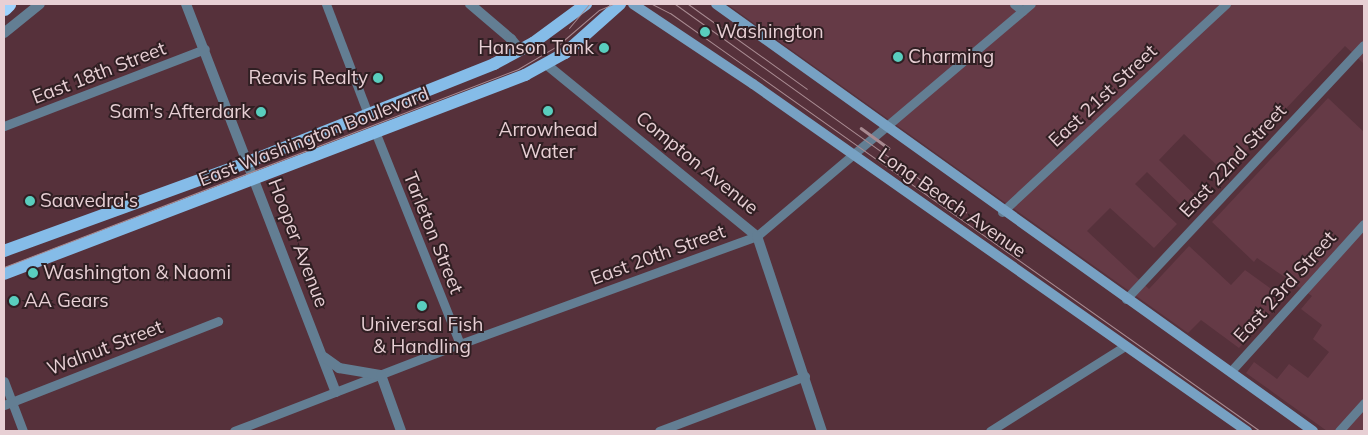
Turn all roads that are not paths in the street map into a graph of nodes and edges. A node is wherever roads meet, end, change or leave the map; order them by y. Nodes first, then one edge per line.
1 (8, 4) edge
2 (40, 4) edge
3 (186, 4) edge
4 (326, 4) edge
5 (470, 4) edge
6 (586, 4) edge
7 (620, 4) edge
8 (716, 4) edge
9 (1014, 4) edge
10 (1031, 4) edge
11 (1226, 4) edge
12 (634, 5) edge
13 (4, 8) edge
14 (1023, 11) junction
15 (4, 33) edge
16 (1364, 45) edge
17 (205, 49) junction
18 (520, 50) junction
19 (547, 65) junction
20 (368, 114) junction
21 (4, 126) edge
22 (886, 128) junction
23 (376, 134) junction
24 (854, 156) junction
25 (248, 162) junction
26 (256, 180) junction
27 (1002, 212) junction
28 (1364, 224) edge
29 (757, 236) junction
30 (4, 251) edge
31 (4, 274) edge
32 (1126, 299) junction
33 (218, 321) dead end
34 (460, 344) junction
35 (1125, 346) junction
36 (322, 356) junction
37 (1231, 371) junction
38 (381, 374) junction
39 (805, 376) junction
40 (4, 381) edge
41 (336, 392) junction
42 (8, 403) edge
43 (1364, 403) edge
44 (23, 431) edge
45 (234, 431) edge
46 (401, 431) edge
47 (659, 431) edge
48 (822, 431) edge
49 (990, 431) edge
50 (1247, 431) edge
51 (1313, 431) edge
52 (1339, 431) edge

1 - 13 highway
2 - 15 street
3 - 17 street, Hooper Avenue
4 - 20 street
5 - 18 street
6 - 18 main road, East Washington Boulevard
7 - 19 main road, East Washington Boulevard
8 - 22 main road, Long Beach Avenue
9 - 14 street
10 - 14 street, East 20th Street
11 - 27 street, East 21st Street
12 - 24 main road, Long Beach Avenue
14 - 22 street, East 20th Street
16 - 32 street, East 22nd Street
17 - 21 street, East 18th Street
17 - 25 street, Hooper Avenue
18 - 20 main road, East Washington Boulevard
19 - 23 main road, East Washington Boulevard
19 - 29 street, Compton Avenue
20 - 25 main road, East Washington Boulevard
22 - 24 street, East 20th Street
22 - 27 main road, Long Beach Avenue
23 - 26 main road, East Washington Boulevard
23 - 34 street, Tarleton Street
24 - 29 street, East 20th Street
24 - 35 main road, Long Beach Avenue
25 - 26 street, Hooper Avenue
25 - 30 main road, East Washington Boulevard
26 - 31 main road, East Washington Boulevard
26 - 36 street, Hooper Avenue
27 - 32 main road, Long Beach Avenue
28 - 37 street, East 23rd Street
29 - 34 street, East 20th Street
29 - 39 street, Compton Avenue
32 - 37 main road, Long Beach Avenue
33 - 42 street, Walnut Street
34 - 38 street, East 20th Street
35 - 49 street
35 - 50 main road, Long Beach Avenue
36 - 38 street
36 - 41 street, Hooper Avenue
37 - 51 main road, Long Beach Avenue
38 - 41 street, East 20th Street
38 - 46 street
39 - 47 street
39 - 48 street, Compton Avenue
40 - 42 street
41 - 45 street, East 20th Street
42 - 44 street
43 - 52 street

